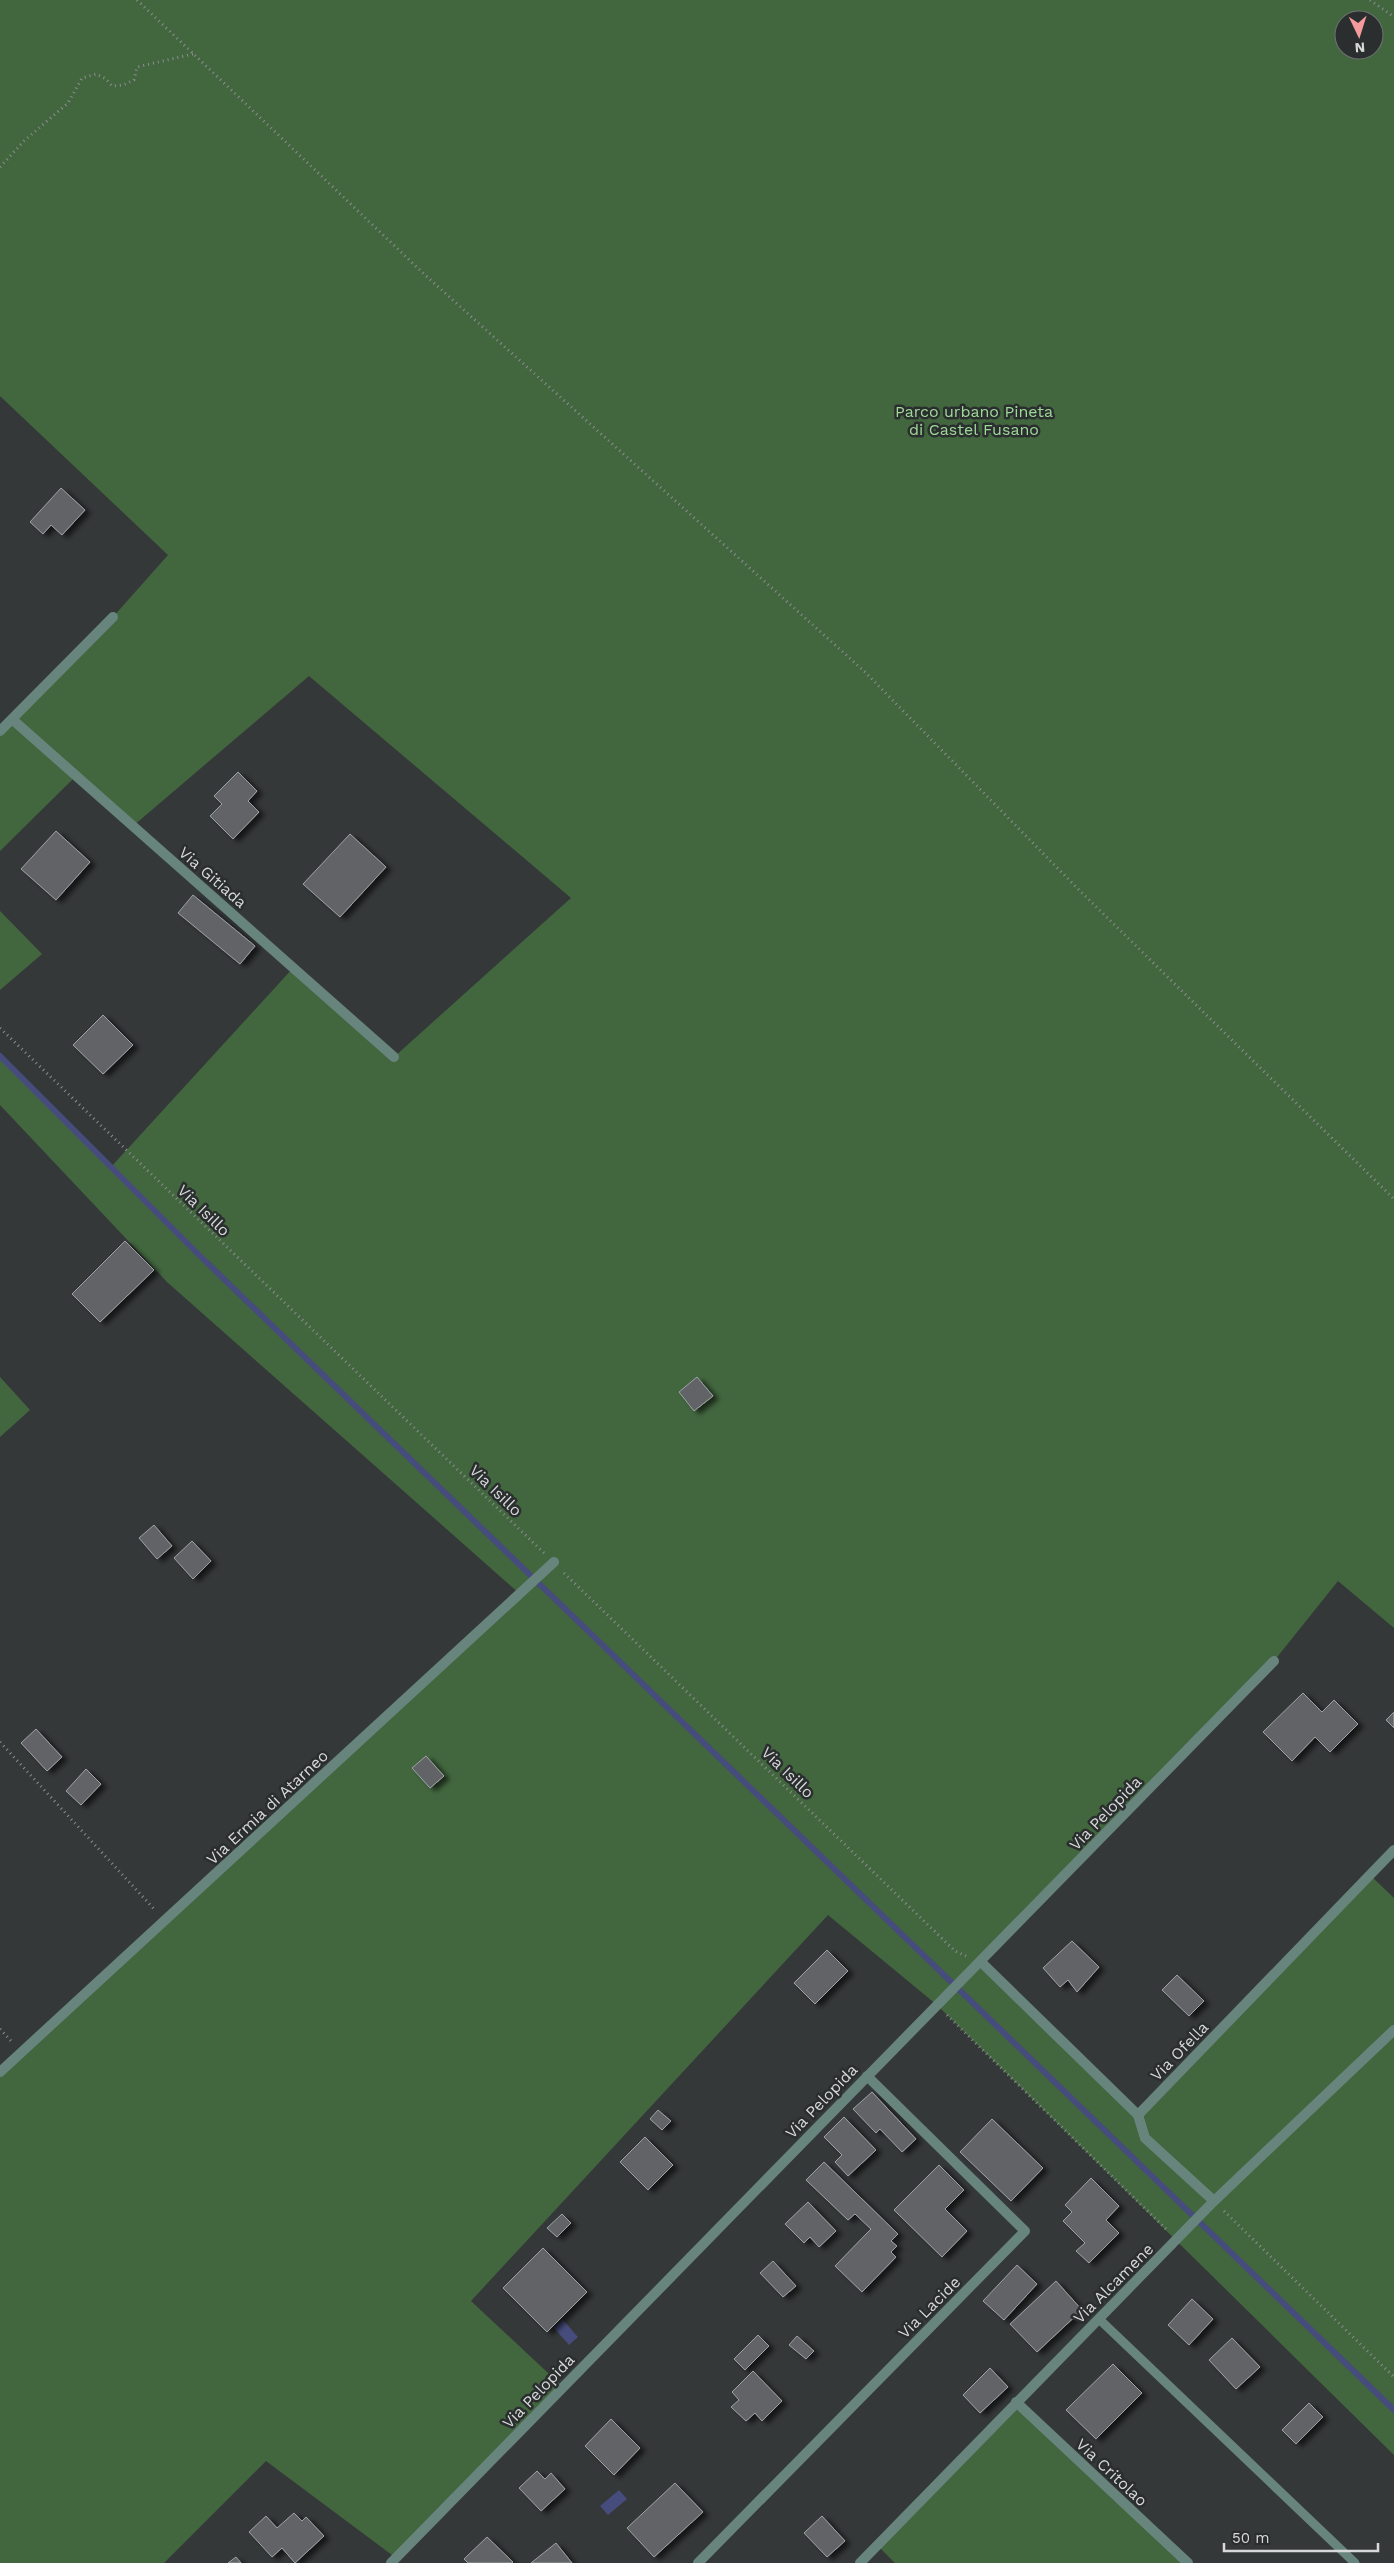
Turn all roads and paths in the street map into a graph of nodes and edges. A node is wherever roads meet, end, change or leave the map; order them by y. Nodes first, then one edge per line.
1 (137, 0) edge
2 (1370, 0) edge
3 (1394, 17) edge
4 (193, 54) junction
5 (0, 167) edge
6 (113, 617) dead end
7 (12, 720) junction
8 (0, 732) edge
9 (0, 1028) edge
10 (394, 1057) dead end
11 (1394, 1199) edge
12 (554, 1562) junction
13 (1274, 1661) dead end
14 (0, 1742) edge
15 (1394, 1850) edge
16 (165, 1921) junction
17 (980, 1962) junction
18 (937, 2005) junction
19 (1394, 2030) edge
20 (0, 2072) edge
21 (867, 2076) junction
22 (1138, 2115) junction
23 (1214, 2201) junction
24 (1177, 2240) junction
25 (1099, 2319) junction
26 (1394, 2377) edge
27 (1016, 2402) junction
28 (396, 2561) edge
29 (698, 2563) edge
30 (860, 2563) edge
31 (1188, 2563) edge
32 (1355, 2563) edge

1 - 4 path
2 - 3 path
4 - 5 path
4 - 11 path
6 - 7 street
7 - 8 street
7 - 10 street, Via Gitiada
9 - 12 path, Via Isillo
12 - 16 street, Via Ermia di Atarneo
12 - 17 path, Via Isillo
13 - 17 street, Via Pelopida
14 - 16 path
15 - 22 street, Via Ofella
16 - 20 street, Via Ermia di Atarneo
17 - 18 street, Via Pelopida
17 - 22 street
18 - 21 street, Via Pelopida
18 - 24 path
19 - 23 street, Via Alcamene
21 - 28 street, Via Pelopida
21 - 29 street, Via Lacide
22 - 23 street
23 - 24 street, Via Alcamene
23 - 26 path
24 - 25 street, Via Alcamene
25 - 27 street, Via Alcamene
25 - 32 lane
27 - 30 street, Via Alcamene
27 - 31 street, Via Critolao

